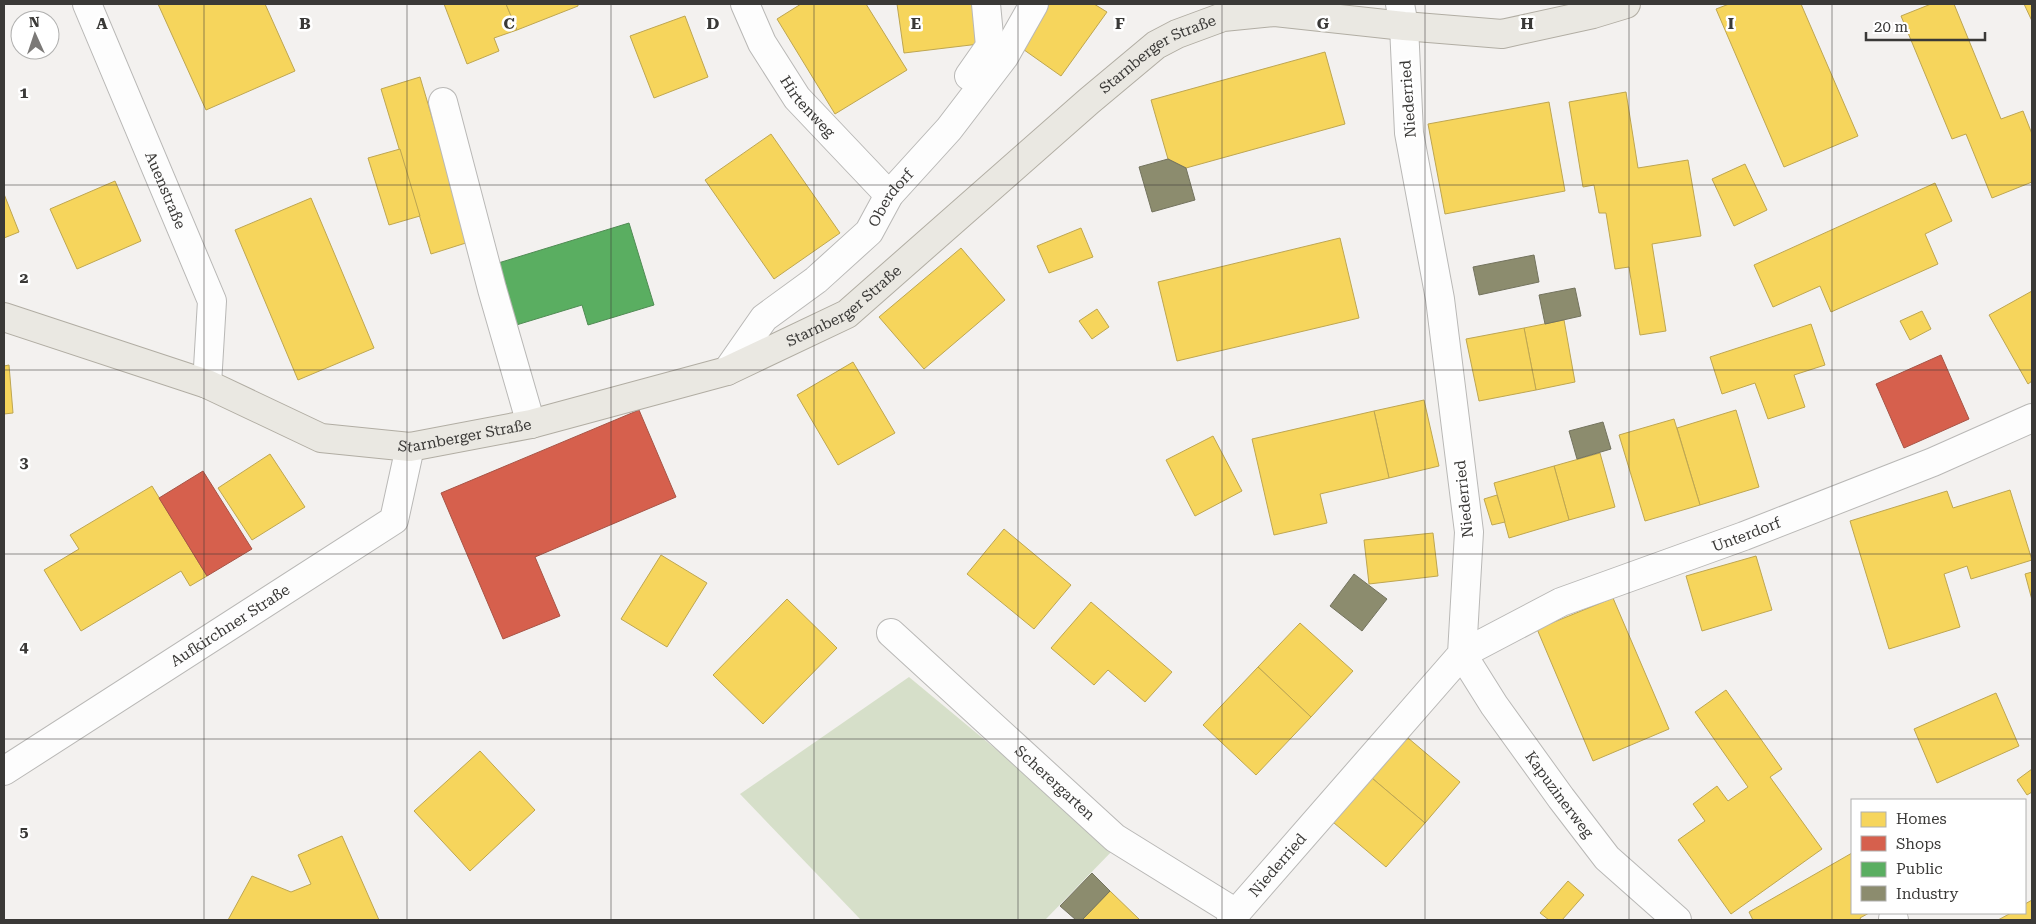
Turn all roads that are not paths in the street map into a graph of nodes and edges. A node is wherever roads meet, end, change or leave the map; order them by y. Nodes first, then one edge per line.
1 (87, 4) edge
2 (745, 4) edge
3 (986, 4) edge
4 (1034, 4) edge
5 (1626, 4) edge
6 (1402, 15) edge
7 (443, 102) dead end
8 (949, 129) junction
9 (889, 195) junction
10 (4, 316) edge
11 (726, 371) junction
12 (207, 384) junction
13 (2032, 418) edge
14 (532, 424) junction
15 (410, 447) junction
16 (890, 633) dead end
17 (1462, 654) junction
18 (4, 771) edge
19 (1234, 916) edge
20 (1677, 920) edge

1 - 12 street, Auenstraße
2 - 9 street, Hirtenweg
3 - 8 street
4 - 8 street, Oberdorf
5 - 6 main road, Starnberger Straße
6 - 11 main road, Starnberger Straße
6 - 17 street, Niederried
7 - 14 street
8 - 9 street, Oberdorf
9 - 11 street, Oberdorf
10 - 12 main road, Starnberger Straße
11 - 14 main road, Starnberger Straße
12 - 15 main road, Starnberger Straße
13 - 17 street, Unterdorf
14 - 15 main road, Starnberger Straße
15 - 18 street, Aufkirchner Straße
16 - 19 street, Scherergarten
17 - 19 street, Niederried
17 - 20 street, Kapuzinerweg

